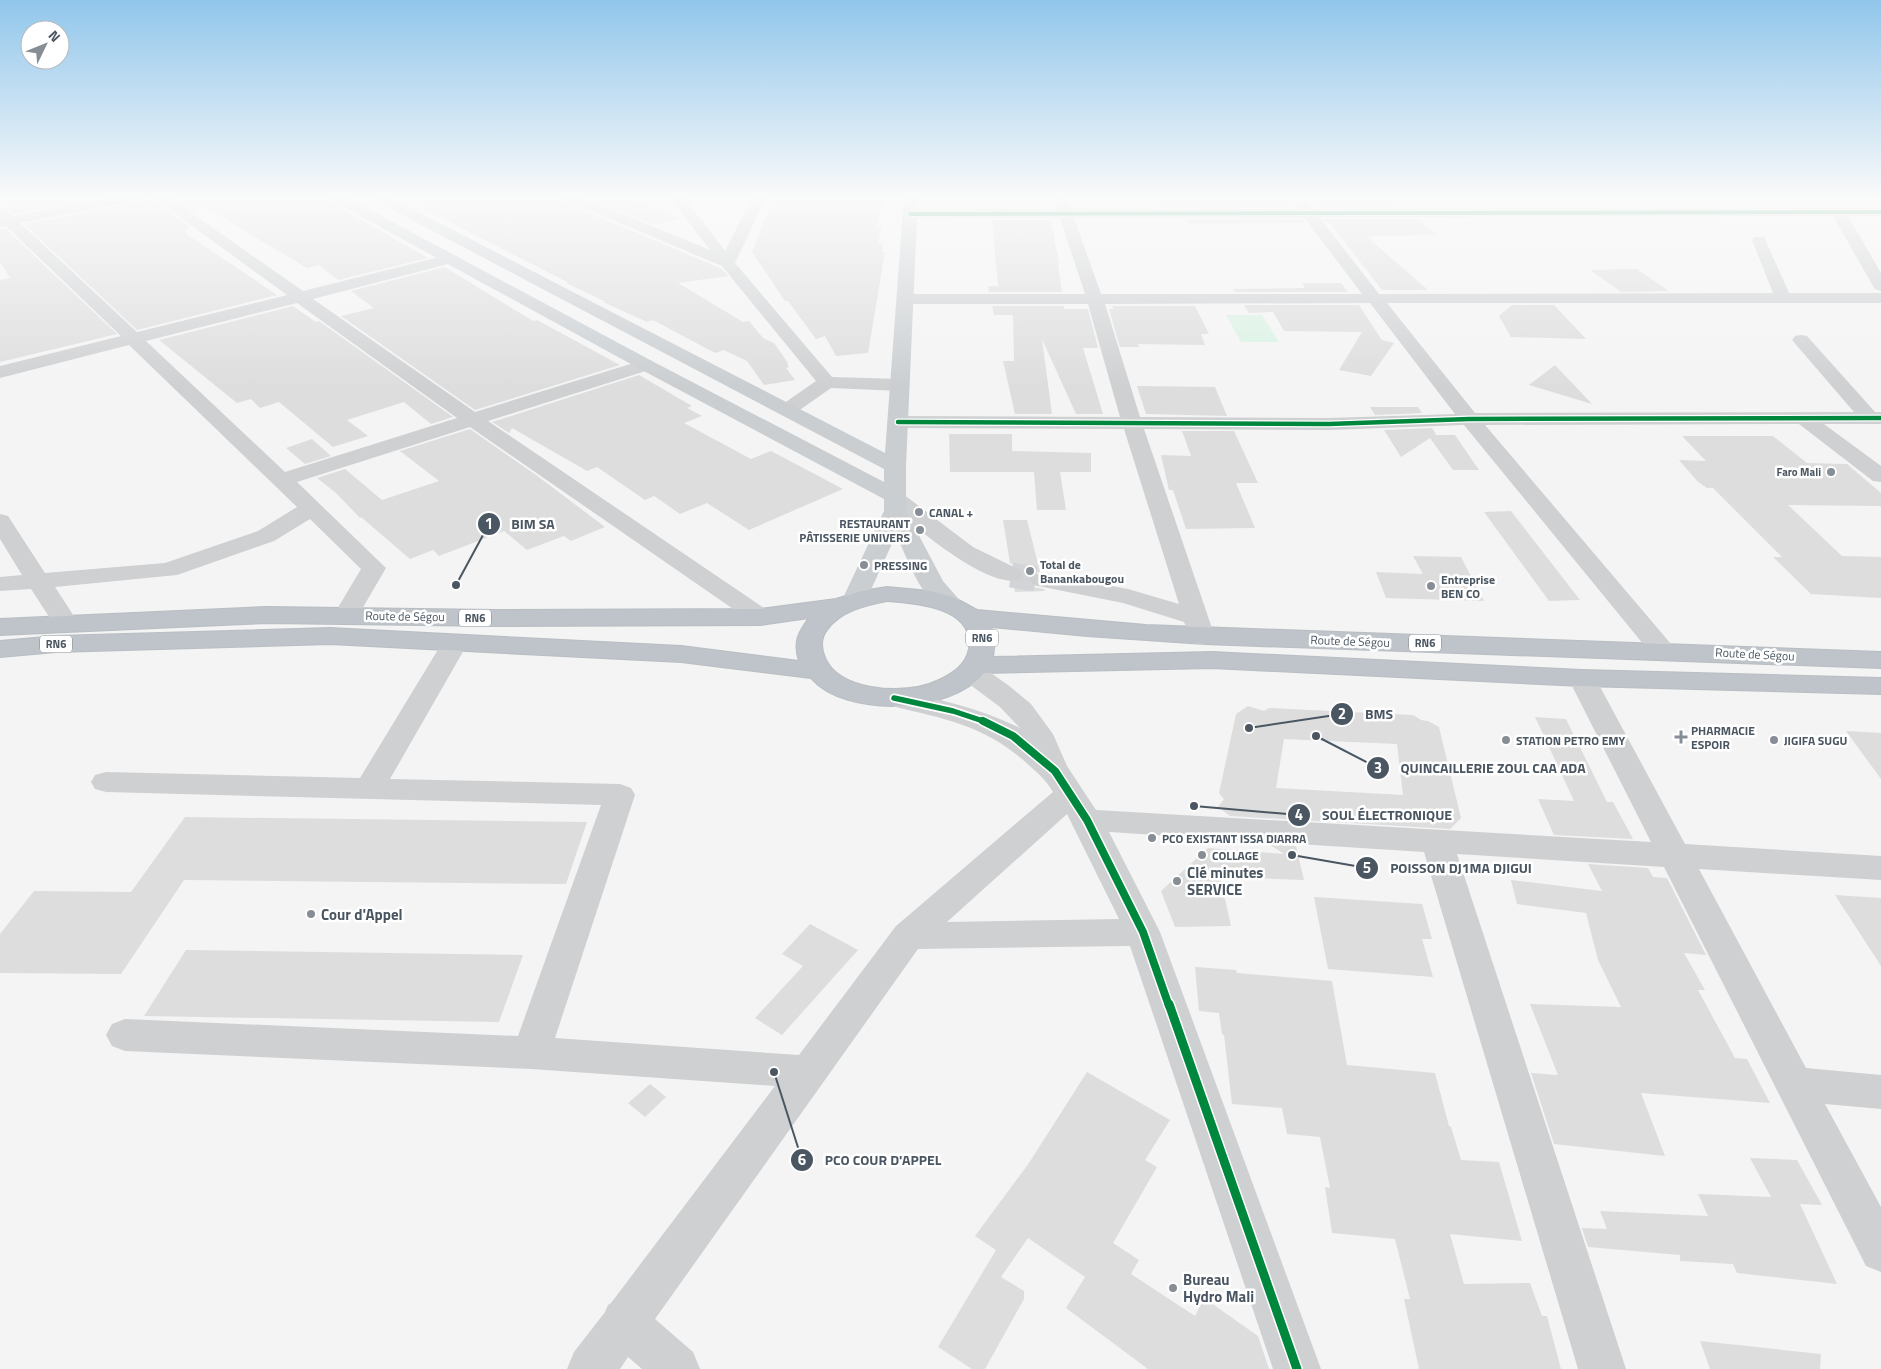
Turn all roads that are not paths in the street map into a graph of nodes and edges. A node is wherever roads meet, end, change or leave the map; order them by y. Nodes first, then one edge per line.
1 (47, 260) edge
2 (248, 260) edge
3 (447, 260) edge
4 (453, 260) edge
5 (499, 260) edge
6 (720, 260) edge
7 (725, 260) edge
8 (729, 260) edge
9 (908, 260) edge
10 (1082, 260) edge
11 (1344, 260) edge
12 (1767, 260) edge
13 (1866, 260) edge
14 (727, 263) junction
15 (1881, 286) edge
16 (300, 297) junction
17 (1374, 298) junction
18 (1782, 298) junction
19 (1881, 298) edge
20 (906, 299) junction
21 (1096, 299) junction
22 (133, 339) junction
23 (1801, 340) dead end
24 (646, 365) junction
25 (0, 372) edge
26 (827, 382) junction
27 (900, 385) junction
28 (787, 410) junction
29 (1803, 418) junction
30 (1876, 418) edge
31 (1469, 419) junction
32 (473, 420) junction
33 (898, 422) junction
34 (1132, 423) junction
35 (895, 466) junction
36 (1881, 476) edge
37 (282, 480) junction
38 (895, 502) junction
39 (312, 508) junction
40 (0, 521) edge
41 (1011, 575) tunnel mouth
42 (1042, 580) tunnel mouth
43 (38, 581) junction
44 (0, 584) edge
45 (848, 603) junction
46 (960, 611) junction
47 (346, 616) junction
48 (761, 618) junction
49 (66, 624) junction
50 (0, 627) edge
51 (1198, 627) junction
52 (455, 643) junction
53 (0, 649) edge
54 (1662, 650) junction
55 (1881, 660) edge
56 (973, 669) junction
57 (817, 671) junction
58 (1582, 678) junction
59 (1881, 686) edge
60 (894, 698) junction
61 (106, 782) dead end
62 (369, 789) junction
63 (1071, 795) junction
64 (1437, 842) junction
65 (1675, 855) junction
66 (1881, 868) edge
67 (1142, 932) junction
68 (908, 936) junction
69 (124, 1035) dead end
70 (531, 1053) junction
71 (808, 1072) junction
72 (1794, 1084) junction
73 (1881, 1092) edge
74 (1881, 1251) edge
75 (624, 1321) junction
76 (591, 1369) edge
77 (676, 1369) edge
78 (1296, 1369) edge
79 (1602, 1369) edge

1 - 22 street
2 - 16 street
3 - 16 street
4 - 24 main road
5 - 28 main road
6 - 14 street
7 - 14 street
8 - 14 street
9 - 20 main road
10 - 21 street
11 - 17 street
12 - 18 street
13 - 15 street
14 - 26 street
16 - 22 street
16 - 32 street
17 - 18 street
17 - 21 street
17 - 31 street
18 - 19 street
20 - 21 street
20 - 27 main road
21 - 34 street
22 - 25 street
22 - 37 street
23 - 30 street
24 - 32 street
24 - 38 main road
26 - 27 street
26 - 28 street
27 - 33 main road
28 - 35 main road
29 - 30 street
29 - 31 street
29 - 36 street
31 - 34 street
31 - 54 street
32 - 37 street
32 - 48 street
33 - 34 street
33 - 35 main road
34 - 51 street
35 - 38 main road
37 - 39 street
38 - 41 street
38 - 45 main road
38 - 46 main road
39 - 43 street
39 - 47 street
40 - 43 street
42 - 51 street
43 - 44 street
43 - 49 street
45 - 46 highway, Route de Ségou / RN6
45 - 48 highway, Route de Ségou / RN6
45 - 57 highway, Route de Ségou / RN6
46 - 51 highway, Route de Ségou / RN6
46 - 56 highway, RN6
47 - 48 highway, Route de Ségou / RN6
47 - 49 highway, Route de Ségou / RN6
49 - 50 highway, Route de Ségou / RN6
51 - 54 highway, Route de Ségou / RN6
52 - 53 highway, Route de Ségou / RN6
52 - 57 highway, Route de Ségou / RN6
52 - 62 street
54 - 55 highway, Route de Ségou / RN6
56 - 58 highway, Route de Ségou / RN6
56 - 60 highway, Route de Ségou / RN6
56 - 63 street
57 - 60 highway, Route de Ségou / RN6
58 - 59 highway, Route de Ségou / RN6
58 - 65 street
60 - 63 street
61 - 62 street
62 - 70 street
63 - 64 street
63 - 67 street
63 - 68 street
64 - 65 street
64 - 79 street
65 - 66 street
65 - 72 street
67 - 68 street
67 - 78 street
68 - 71 street
69 - 70 street
70 - 71 street
71 - 75 street
72 - 73 street
72 - 74 street
75 - 76 street
75 - 77 street

